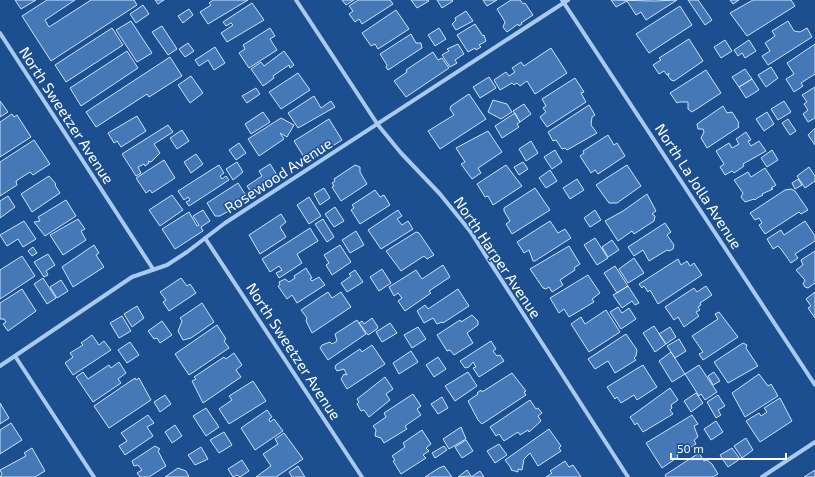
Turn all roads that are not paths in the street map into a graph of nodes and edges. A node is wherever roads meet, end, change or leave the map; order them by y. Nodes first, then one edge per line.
1 (296, 0) edge
2 (565, 1) edge
3 (0, 33) edge
4 (378, 125) junction
5 (205, 238) junction
6 (153, 269) junction
7 (15, 356) junction
8 (0, 366) edge
9 (815, 385) edge
10 (815, 442) edge
11 (94, 477) edge
12 (362, 477) edge
13 (628, 477) edge
14 (762, 477) edge

1 - 4 street, North Harper Avenue
2 - 4 street, Rosewood Avenue
2 - 9 street, North La Jolla Avenue
3 - 6 street, North Sweetzer Avenue
4 - 5 street, Rosewood Avenue
4 - 13 street, North Harper Avenue
5 - 6 street, Rosewood Avenue
5 - 12 street, North Sweetzer Avenue
6 - 7 street, Rosewood Avenue
7 - 8 street, Rosewood Avenue
7 - 11 street
10 - 14 street

